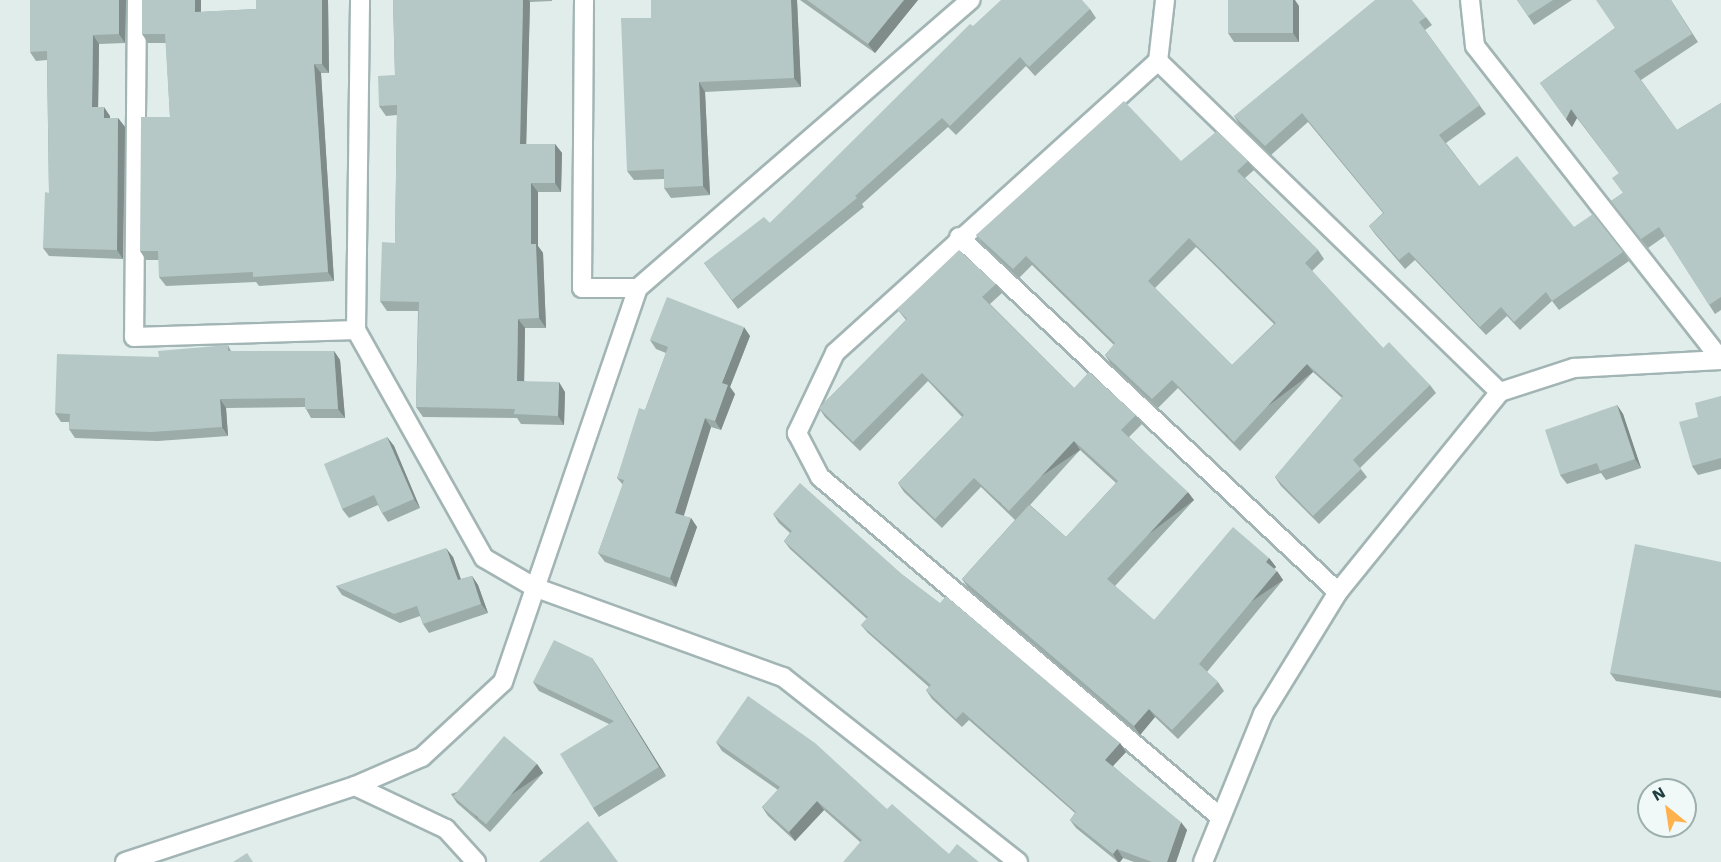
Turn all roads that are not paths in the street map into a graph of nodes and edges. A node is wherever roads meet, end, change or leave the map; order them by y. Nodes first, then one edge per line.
1 (137, 0) edge
2 (360, 0) edge
3 (584, 0) edge
4 (971, 0) edge
5 (1166, 0) edge
6 (1470, 0) edge
7 (1158, 61) junction
8 (959, 237) junction
9 (638, 288) junction
10 (356, 330) junction
11 (1721, 360) edge
12 (1500, 392) junction
13 (534, 587) junction
14 (1338, 591) junction
15 (355, 786) junction
16 (1220, 817) junction
17 (125, 862) edge
18 (476, 862) edge
19 (1018, 862) edge
20 (1203, 862) edge

1 - 10 street
2 - 10 street
3 - 9 street
4 - 9 street
5 - 7 street
6 - 11 street
7 - 8 street
7 - 12 street
8 - 14 street
8 - 16 street
9 - 13 street
10 - 13 street
11 - 12 street
12 - 14 street
13 - 15 street
13 - 19 street
14 - 16 street
15 - 17 street
15 - 18 street
16 - 20 street

